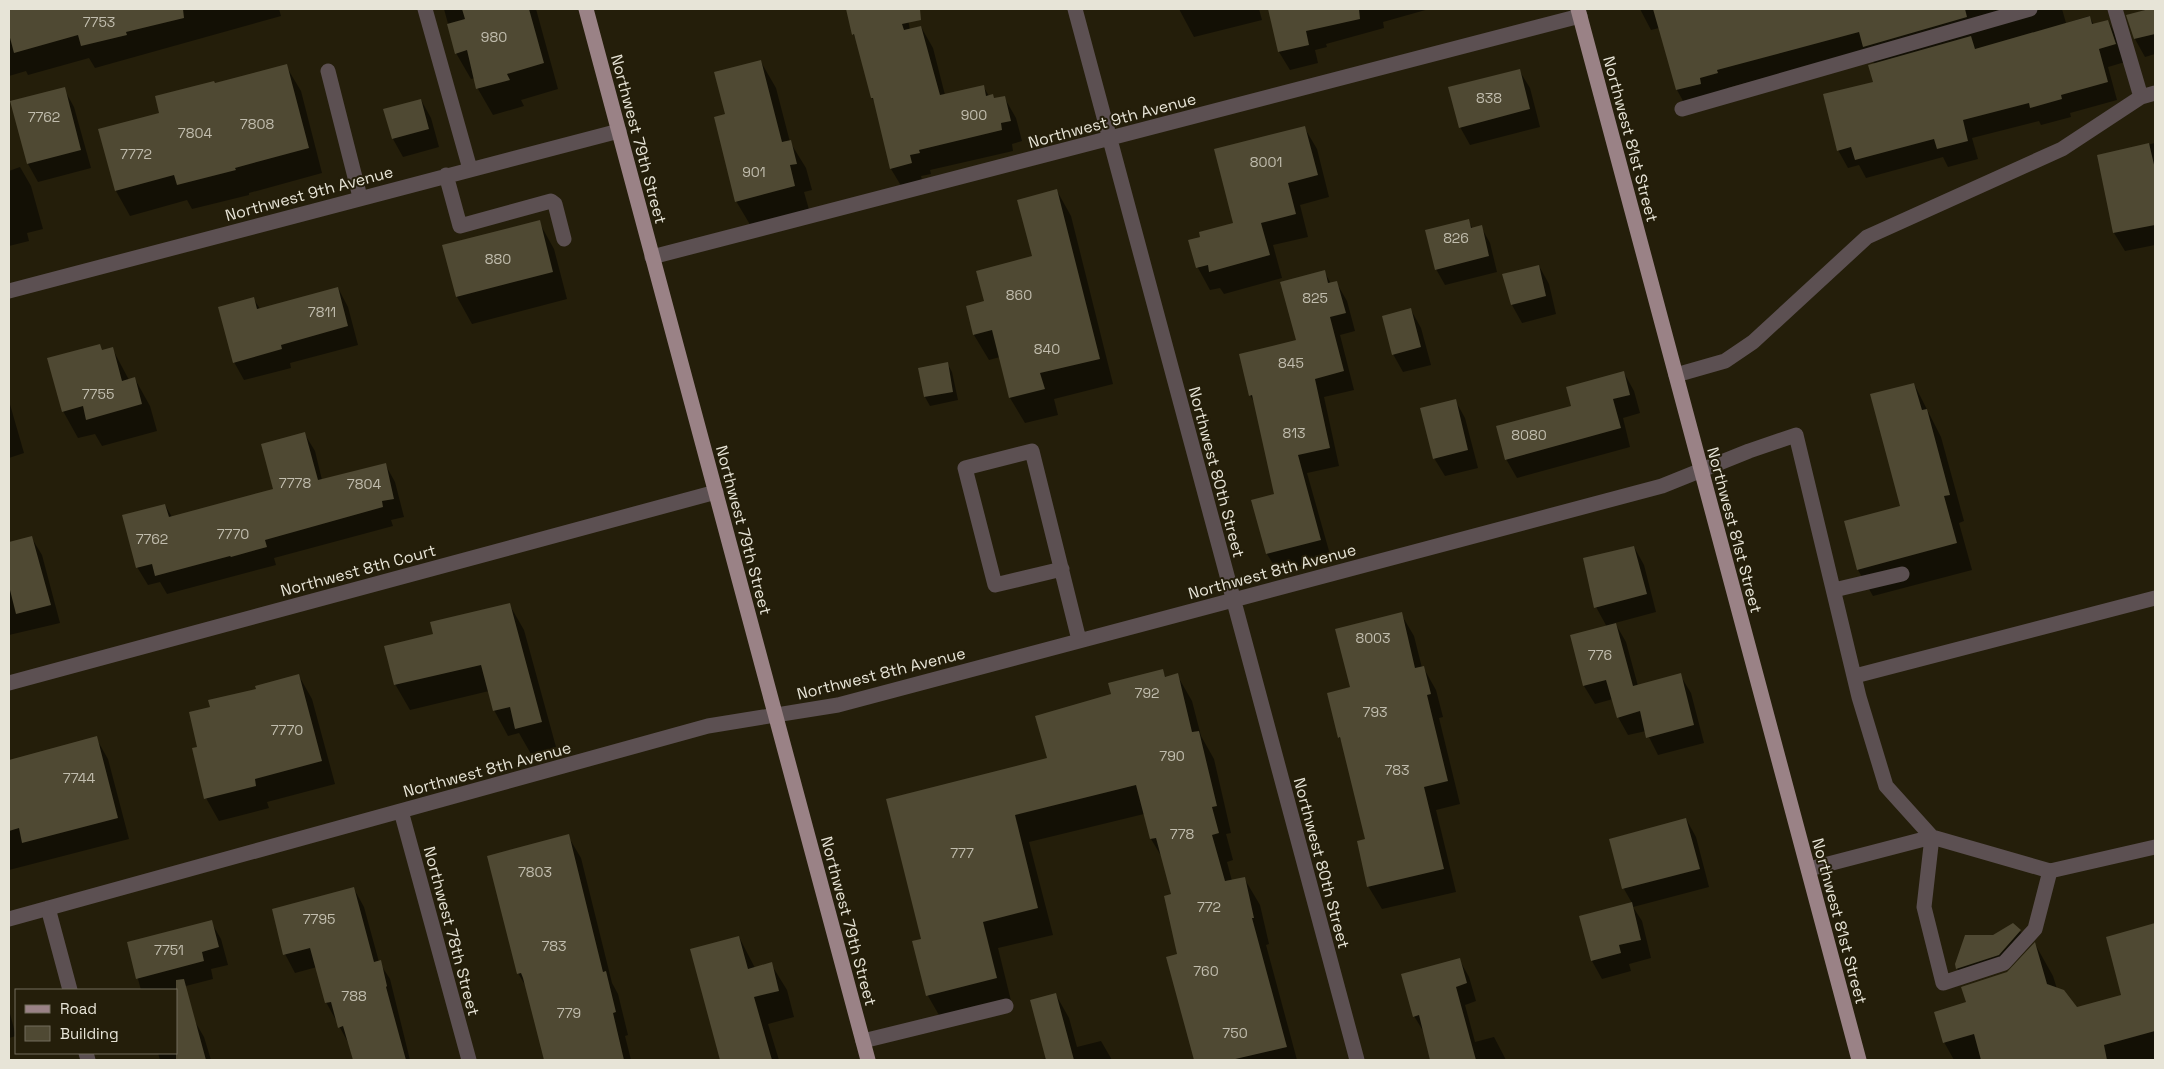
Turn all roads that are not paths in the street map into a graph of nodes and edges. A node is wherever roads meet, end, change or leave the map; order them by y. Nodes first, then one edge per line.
1 (425, 9) edge
2 (586, 9) edge
3 (1075, 9) edge
4 (2030, 9) edge
5 (2115, 9) edge
6 (1579, 12) edge
7 (328, 71) dead end
8 (2148, 95) edge
9 (1682, 109) dead end
10 (619, 131) junction
11 (1110, 139) junction
12 (470, 169) junction
13 (446, 175) junction
14 (360, 197) junction
15 (564, 239) dead end
16 (652, 257) junction
17 (9, 291) edge
18 (1676, 375) junction
19 (1701, 470) junction
20 (716, 492) junction
21 (1062, 569) junction
22 (1902, 574) dead end
23 (1834, 590) junction
24 (2155, 598) edge
25 (1233, 600) junction
26 (1079, 640) junction
27 (1855, 676) junction
28 (9, 683) edge
29 (775, 715) junction
30 (401, 811) junction
31 (1932, 837) junction
32 (2155, 847) edge
33 (1809, 869) junction
34 (2050, 871) junction
35 (48, 908) junction
36 (9, 918) edge
37 (70, 989) edge
38 (1006, 1006) dead end
39 (863, 1042) junction
40 (469, 1060) edge
41 (868, 1060) edge
42 (1357, 1060) edge
43 (1859, 1060) edge

1 - 12 street
2 - 10 main road, Northwest 79th Street
3 - 11 street, Northwest 80th Street
4 - 9 street
5 - 8 street
6 - 11 street, Northwest 9th Avenue
6 - 18 main road, Northwest 81st Street
7 - 14 street
8 - 18 street
10 - 12 street, Northwest 9th Avenue
10 - 16 main road, Northwest 79th Street
11 - 16 street, Northwest 9th Avenue
11 - 25 street, Northwest 80th Street
12 - 13 street, Northwest 9th Avenue
13 - 14 street, Northwest 9th Avenue
13 - 15 street
14 - 17 street, Northwest 9th Avenue
16 - 20 main road, Northwest 79th Street
18 - 19 main road, Northwest 81st Street
19 - 23 street, Northwest 8th Avenue
19 - 25 street, Northwest 8th Avenue
19 - 33 main road, Northwest 81st Street
20 - 28 street, Northwest 8th Court
20 - 29 main road, Northwest 79th Street
21 - 21 street
21 - 26 street
22 - 23 street
23 - 27 street
24 - 27 street
25 - 26 street, Northwest 8th Avenue
25 - 42 street, Northwest 80th Street
26 - 29 street, Northwest 8th Avenue
27 - 31 street
29 - 30 street, Northwest 8th Avenue
29 - 39 main road, Northwest 79th Street
30 - 35 street, Northwest 8th Avenue
30 - 40 street, Northwest 78th Street
31 - 33 street
31 - 34 street
31 - 34 street
32 - 34 street
33 - 43 main road, Northwest 81st Street
35 - 36 street, Northwest 8th Avenue
35 - 37 street
38 - 39 street
39 - 41 main road, Northwest 79th Street

